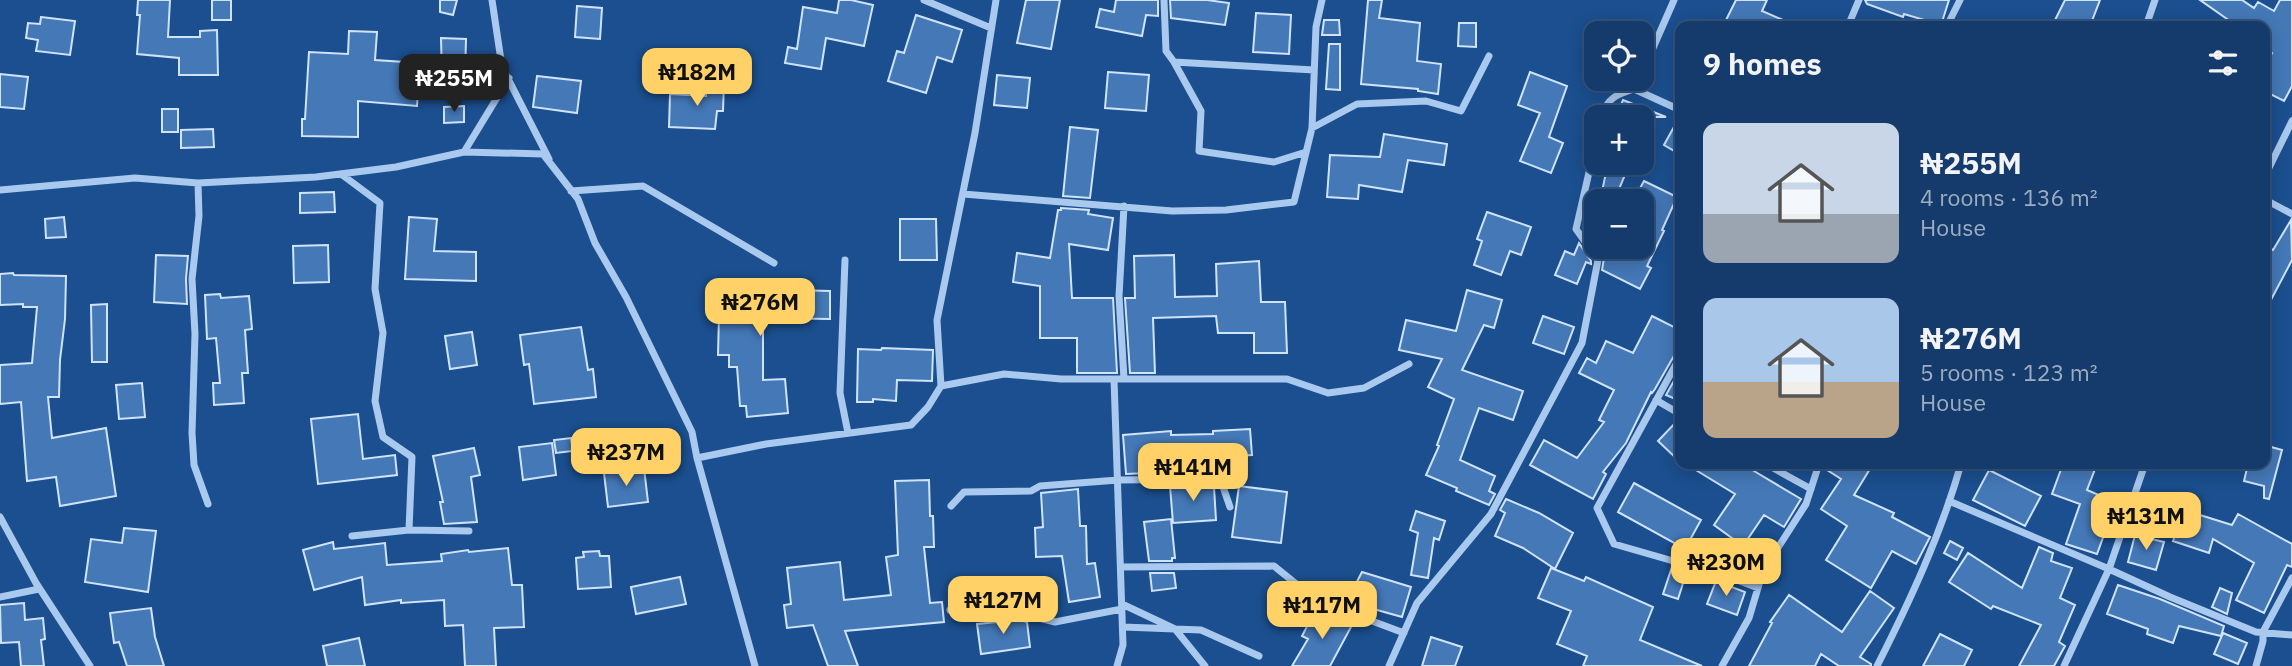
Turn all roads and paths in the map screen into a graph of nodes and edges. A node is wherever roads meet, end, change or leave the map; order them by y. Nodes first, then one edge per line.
1 (492, 0) edge
2 (924, 0) edge
3 (996, 0) edge
4 (1164, 0) edge
5 (1322, 0) edge
6 (1674, 0) edge
7 (1859, 0) edge
8 (1960, 0) edge
9 (2155, 0) edge
10 (1850, 21) edge
11 (1950, 21) edge
12 (2148, 21) edge
13 (992, 28) junction
14 (1654, 46) edge
15 (1489, 56) dead end
16 (1174, 62) junction
17 (1314, 70) junction
18 (509, 78) junction
19 (1628, 91) edge
20 (1638, 91) edge
21 (1607, 105) edge
22 (1675, 108) edge
23 (2292, 121) edge
24 (1312, 128) junction
25 (464, 152) junction
26 (1306, 152) junction
27 (2270, 166) edge
28 (556, 173) junction
29 (341, 174) junction
30 (1589, 175) edge
31 (198, 183) junction
32 (0, 190) edge
33 (571, 191) junction
34 (963, 194) junction
35 (2270, 202) edge
36 (1124, 206) junction
37 (2292, 214) edge
38 (845, 260) dead end
39 (774, 263) dead end
40 (1409, 364) dead end
41 (1675, 366) edge
42 (1114, 379) junction
43 (1124, 379) junction
44 (941, 386) junction
45 (1656, 400) junction
46 (1675, 411) edge
47 (848, 433) junction
48 (696, 458) junction
49 (1775, 469) edge
50 (1817, 469) edge
51 (1959, 469) edge
52 (2143, 469) edge
53 (1118, 480) junction
54 (1811, 489) junction
55 (1949, 501) junction
56 (208, 504) dead end
57 (951, 506) dead end
58 (1230, 507) dead end
59 (0, 517) edge
60 (409, 530) junction
61 (469, 531) dead end
62 (352, 536) dead end
63 (1121, 566) junction
64 (2109, 569) junction
65 (2292, 578) edge
66 (39, 589) junction
67 (1758, 589) junction
68 (0, 597) edge
69 (1122, 606) junction
70 (950, 610) dead end
71 (1123, 627) junction
72 (1175, 629) junction
73 (2263, 632) junction
74 (1404, 633) junction
75 (2292, 635) edge
76 (1259, 656) dead end
77 (90, 666) edge
78 (755, 666) edge
79 (1117, 666) edge
80 (1205, 666) edge
81 (1389, 666) edge
82 (1722, 666) edge
83 (1877, 666) edge
84 (2063, 666) edge
85 (2256, 666) edge

1 - 18 street
2 - 13 street
3 - 13 street
4 - 16 street
5 - 17 street
6 - 14 street
7 - 10 street
8 - 11 street
9 - 12 street
13 - 34 street
15 - 24 street
16 - 17 street
16 - 26 street
17 - 24 street
18 - 25 street
18 - 28 street
19 - 21 street
20 - 22 street
23 - 27 street
24 - 26 street
25 - 28 street
25 - 29 street
26 - 36 street
28 - 33 street
29 - 31 street
29 - 60 street
30 - 74 street
31 - 32 street
31 - 56 street
33 - 39 street
33 - 48 street
34 - 36 street
34 - 44 street
35 - 37 street
36 - 43 street
38 - 47 street
40 - 43 street
41 - 45 street
42 - 43 street
42 - 44 street
42 - 53 street
44 - 47 street
45 - 46 street
45 - 67 street
47 - 48 street
48 - 78 street
49 - 54 street
50 - 54 street
51 - 55 street
52 - 64 street
53 - 57 street
53 - 58 street
53 - 63 street
54 - 67 street
55 - 64 street
55 - 83 street
59 - 66 street
60 - 61 street
60 - 62 street
63 - 69 street
63 - 74 street
64 - 73 street
64 - 84 street
65 - 73 street
66 - 68 street
66 - 77 street
67 - 82 street
69 - 70 street
69 - 71 street
69 - 72 street
71 - 72 street
71 - 79 street
72 - 76 street
72 - 80 street
73 - 75 street
73 - 85 street
74 - 81 street

